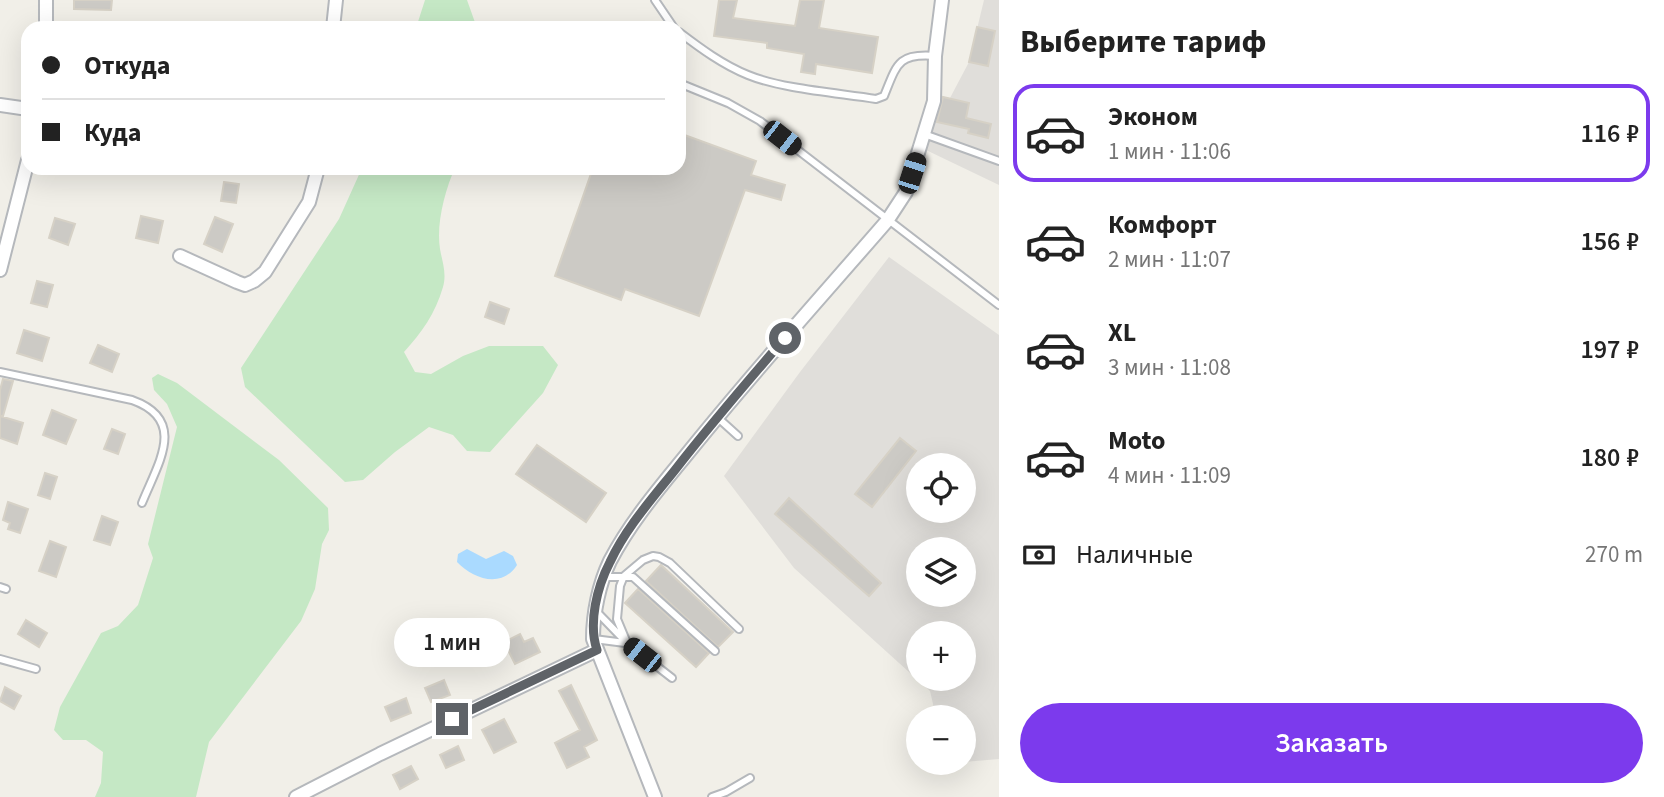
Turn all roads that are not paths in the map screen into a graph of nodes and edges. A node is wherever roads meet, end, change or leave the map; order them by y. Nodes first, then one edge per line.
1 (46, 0) edge
2 (336, 0) edge
3 (655, 0) edge
4 (942, 0) edge
5 (46, 21) edge
6 (334, 21) edge
7 (669, 21) edge
8 (686, 37) edge
9 (935, 55) junction
10 (686, 86) edge
11 (0, 105) edge
12 (21, 108) edge
13 (924, 135) junction
14 (999, 161) edge
15 (24, 175) edge
16 (316, 175) edge
17 (887, 220) junction
18 (180, 256) dead end
19 (0, 270) edge
20 (999, 305) edge
21 (0, 372) edge
22 (717, 417) junction
23 (738, 436) dead end
24 (142, 503) dead end
25 (624, 576) junction
26 (604, 577) junction
27 (596, 611) junction
28 (739, 629) dead end
29 (627, 643) junction
30 (595, 644) junction
31 (715, 651) dead end
32 (0, 659) edge
33 (36, 669) dead end
34 (672, 678) dead end
35 (751, 778) dead end
36 (296, 797) edge
37 (655, 797) edge
38 (712, 797) edge

1 - 5 street
2 - 6 street
3 - 7 lane
4 - 9 street
8 - 9 lane
9 - 13 street
10 - 17 lane
11 - 12 street
13 - 14 lane
13 - 17 street
15 - 19 street
16 - 18 street
17 - 20 lane
17 - 22 street
21 - 24 lane
22 - 23 lane
22 - 26 street
25 - 26 lane
25 - 28 lane
25 - 29 lane
25 - 31 lane
26 - 27 street
27 - 29 lane
27 - 30 street
29 - 30 lane
29 - 34 lane
30 - 36 street
30 - 37 street
32 - 33 lane
35 - 38 lane

